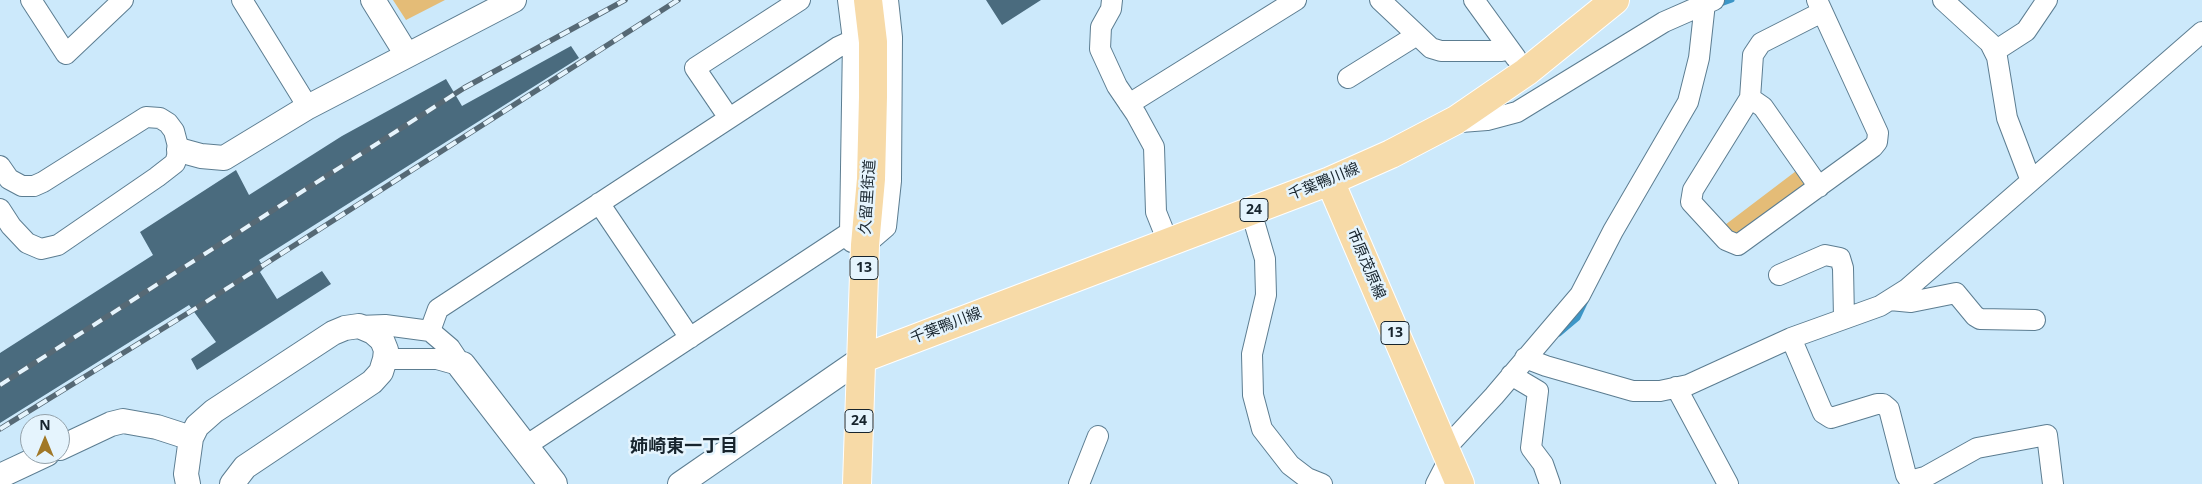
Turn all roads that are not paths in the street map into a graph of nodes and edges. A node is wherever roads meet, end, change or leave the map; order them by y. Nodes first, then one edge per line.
1 (31, 0) edge
2 (123, 0) edge
3 (242, 0) edge
4 (373, 0) edge
5 (514, 0) edge
6 (800, 0) edge
7 (848, 0) edge
8 (868, 0) edge
9 (888, 0) edge
10 (1112, 0) edge
11 (1296, 0) edge
12 (1380, 0) edge
13 (1474, 0) edge
14 (1943, 0) edge
15 (2047, 0) edge
16 (1609, 2) edge
17 (1710, 2) edge
18 (1819, 6) edge
19 (2202, 32) edge
20 (1417, 34) junction
21 (853, 40) junction
22 (1509, 49) junction
23 (1995, 51) junction
24 (408, 54) junction
25 (1526, 72) junction
26 (1348, 78) dead end
27 (1750, 98) junction
28 (1129, 104) junction
29 (308, 107) junction
30 (729, 118) junction
31 (1456, 120) junction
32 (179, 150) junction
33 (0, 166) edge
34 (1330, 181) junction
35 (2031, 182) junction
36 (1819, 186) junction
37 (599, 203) junction
38 (0, 209) edge
39 (1251, 211) junction
40 (861, 233) junction
41 (1168, 242) junction
42 (1779, 275) dead end
43 (1890, 300) junction
44 (1844, 318) junction
45 (2035, 320) dead end
46 (359, 326) junction
47 (430, 331) junction
48 (690, 338) junction
49 (1791, 338) junction
50 (385, 358) junction
51 (861, 358) junction
52 (1525, 358) junction
53 (462, 366) junction
54 (1511, 375) junction
55 (1676, 387) junction
56 (1098, 436) dead end
57 (191, 438) junction
58 (70, 443) edge
59 (524, 447) junction
60 (1447, 454) junction
61 (31, 464) edge
62 (8, 478) edge
63 (545, 481) edge
64 (1910, 482) edge
65 (188, 484) edge
66 (232, 484) edge
67 (680, 484) edge
68 (857, 484) edge
69 (1079, 484) edge
70 (1322, 484) edge
71 (1436, 484) edge
72 (1460, 484) edge
73 (1550, 484) edge
74 (1728, 484) edge
75 (2053, 484) edge

1 - 2 street
3 - 29 street
4 - 24 street
5 - 24 street
6 - 30 street
7 - 21 street
8 - 40 main road, 久留里街道 / 13
9 - 40 street
10 - 28 street
11 - 28 street
12 - 20 street
13 - 22 street
14 - 23 street
15 - 23 street
16 - 25 main road, 千葉鴨川線 / 24
17 - 31 street
17 - 52 street
18 - 27 street
18 - 36 street
19 - 35 street
20 - 22 street
20 - 26 street
21 - 30 street
21 - 40 street
22 - 25 street
23 - 35 street
24 - 29 street
25 - 31 main road, 千葉鴨川線 / 24
27 - 36 street
27 - 36 street
28 - 41 street
29 - 32 street
30 - 37 street
31 - 34 main road, 千葉鴨川線 / 24
32 - 33 street
32 - 38 street
34 - 39 main road, 千葉鴨川線 / 24
34 - 60 main road, 市原茂原線 / 13
35 - 43 street
37 - 47 street
37 - 48 street
39 - 41 main road, 千葉鴨川線 / 24
39 - 70 street
40 - 48 street
40 - 51 main road, 久留里街道 / 13
41 - 51 main road, 千葉鴨川線 / 24
42 - 44 street
43 - 44 street
43 - 45 street
44 - 49 street
46 - 47 street
46 - 50 street
46 - 57 street
47 - 53 street
48 - 59 street
49 - 55 street
49 - 64 street
50 - 53 street
50 - 66 street
51 - 67 street
51 - 68 main road, 久留里街道 / 24
52 - 54 street
52 - 55 street
53 - 59 main road
54 - 60 street
54 - 73 street
55 - 74 street
56 - 69 street
57 - 58 street
57 - 65 street
59 - 63 main road
60 - 71 street
60 - 72 main road, 市原茂原線 / 13
61 - 62 street
64 - 75 street

